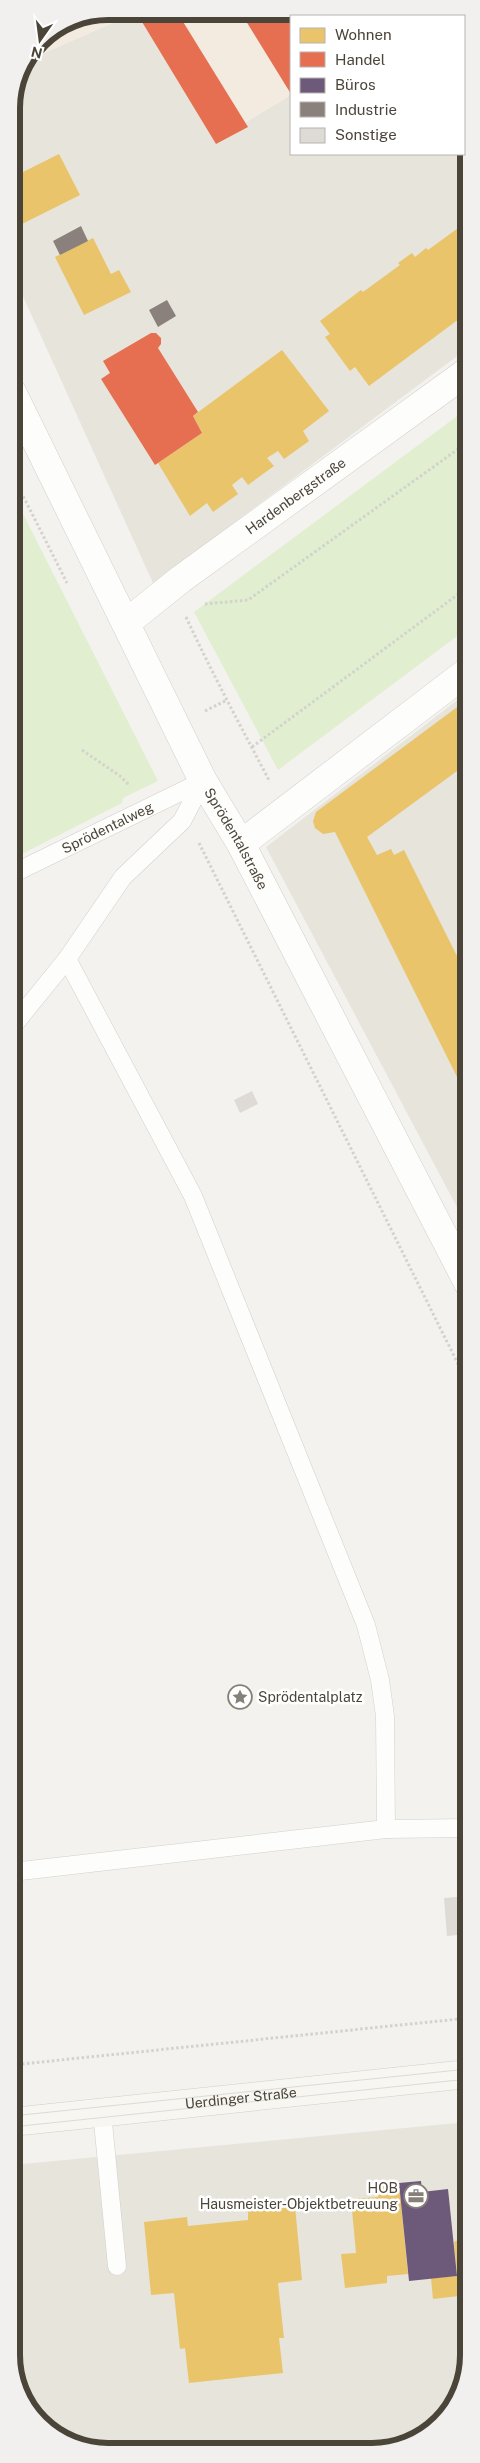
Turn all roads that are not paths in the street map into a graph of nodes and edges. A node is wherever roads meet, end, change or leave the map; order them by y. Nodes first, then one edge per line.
1 (460, 376) edge
2 (20, 408) edge
3 (126, 623) junction
4 (460, 677) edge
5 (203, 781) junction
6 (241, 844) junction
7 (20, 870) edge
8 (67, 959) junction
9 (20, 1017) edge
10 (460, 1268) edge
11 (386, 1828) junction
12 (460, 1828) edge
13 (20, 1871) edge
14 (460, 2075) edge
15 (102, 2112) junction
16 (20, 2121) edge
17 (117, 2266) dead end

1 - 3 street, Hardenbergstraße
2 - 3 street, Sprödentalstraße
3 - 5 street, Sprödentalstraße
4 - 6 street
5 - 6 street, Sprödentalstraße
5 - 7 lane, Sprödentalweg
5 - 8 lane
6 - 10 street, Sprödentalstraße
8 - 9 lane
8 - 11 lane
11 - 12 lane
11 - 13 lane
14 - 15 main road, Uerdinger Straße
15 - 16 main road, Uerdinger Straße
15 - 17 lane

